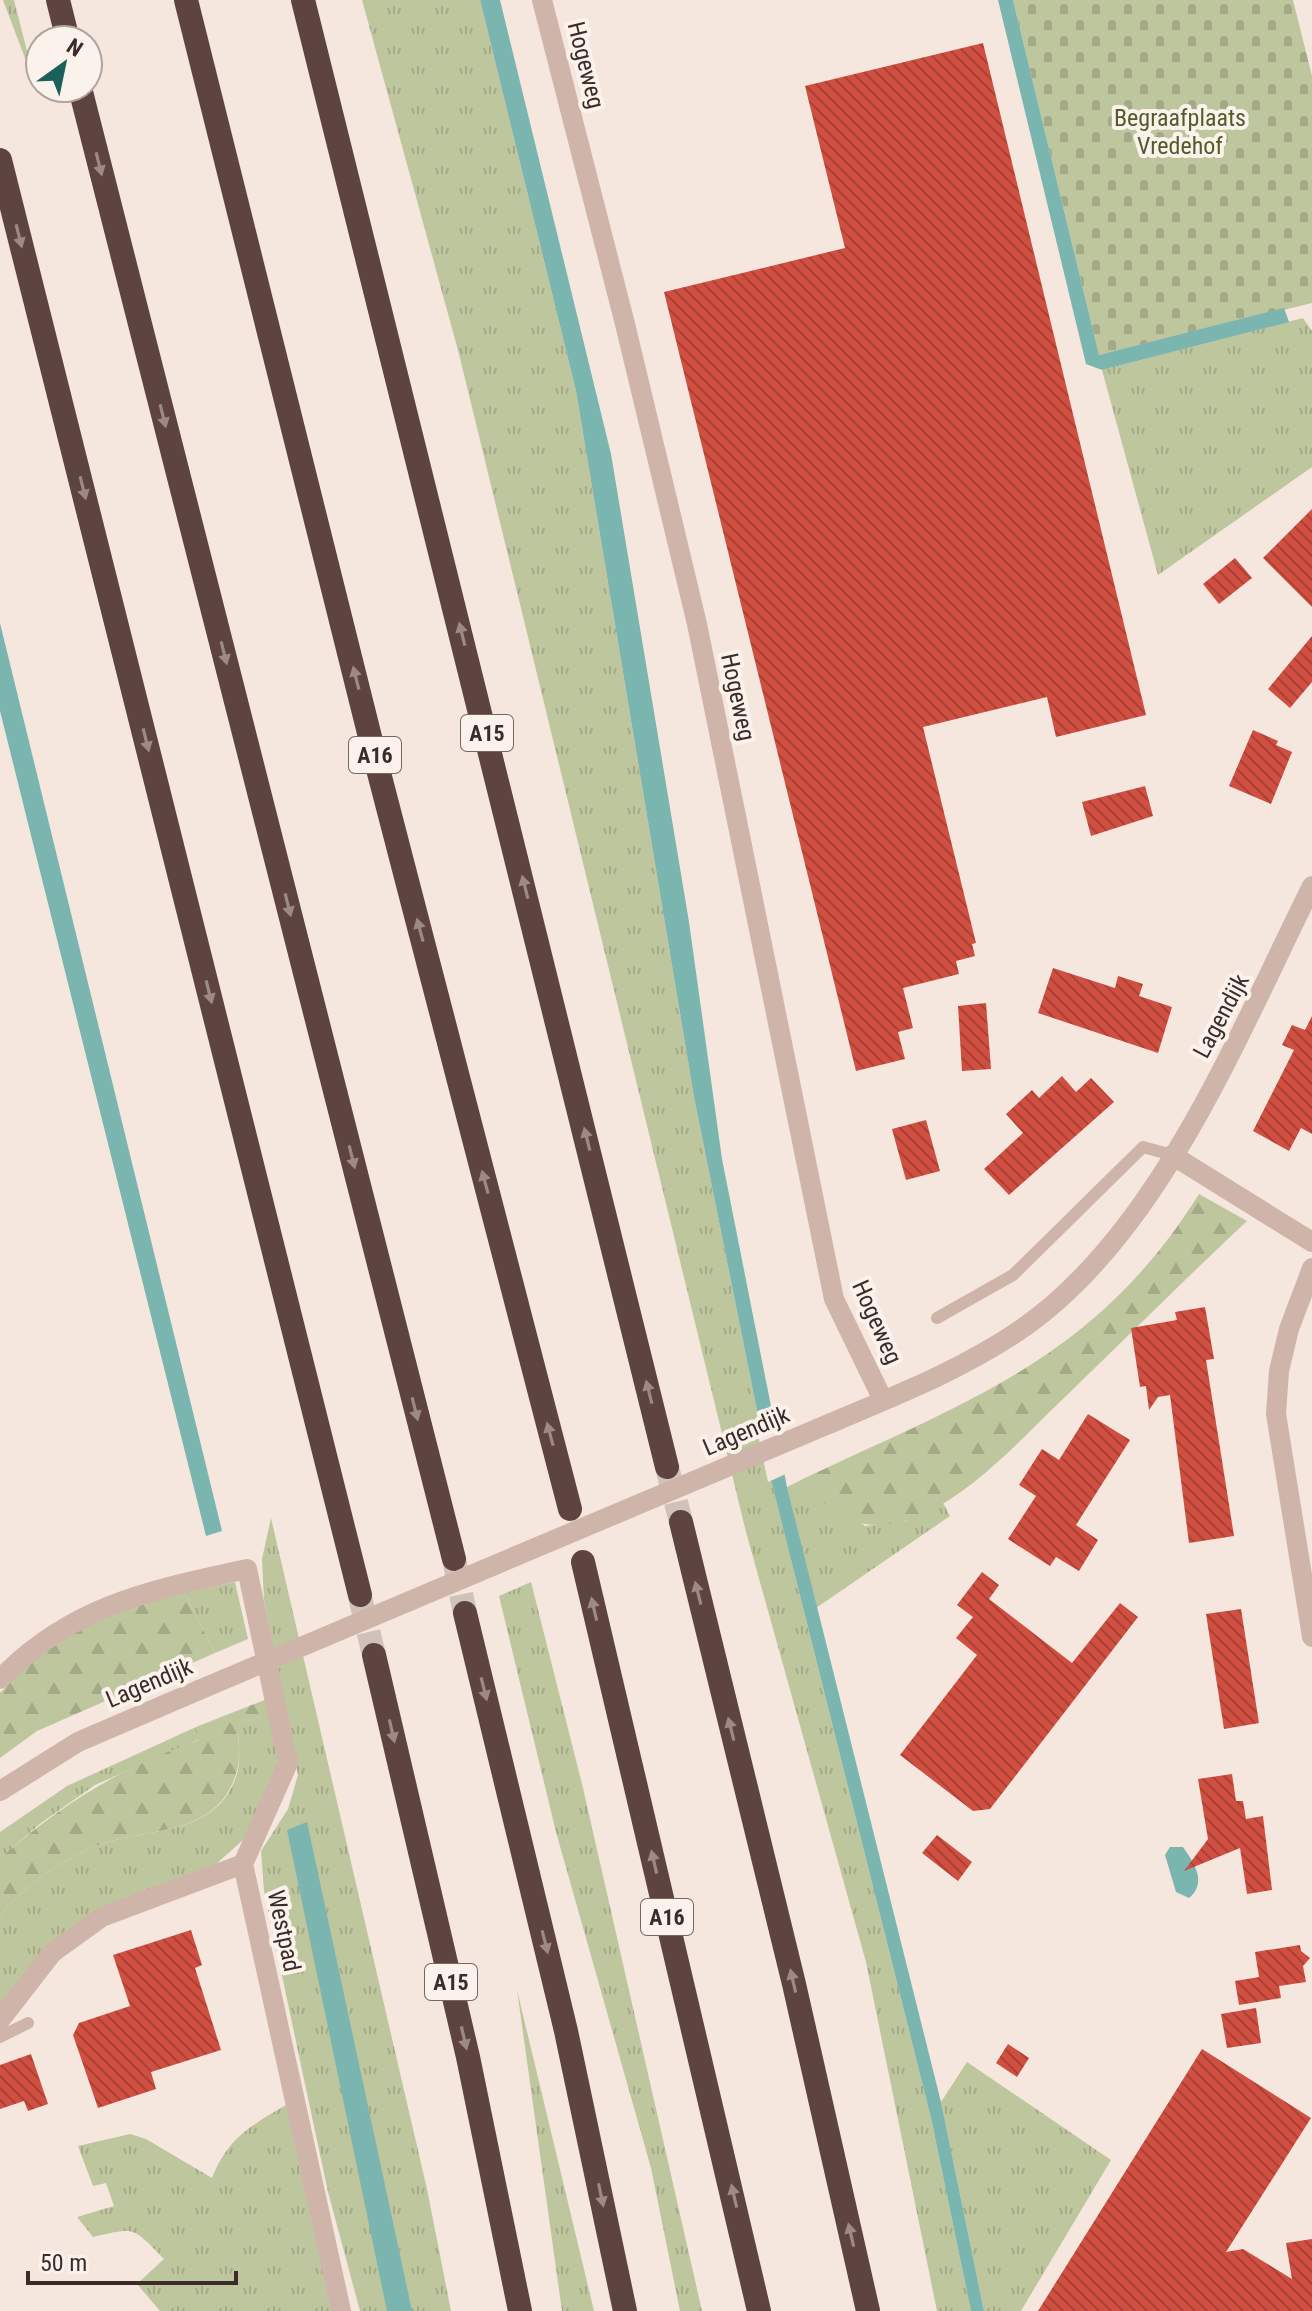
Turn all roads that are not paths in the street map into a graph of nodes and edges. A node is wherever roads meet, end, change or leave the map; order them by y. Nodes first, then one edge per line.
1 (58, 0) edge
2 (186, 0) edge
3 (303, 0) edge
4 (542, 0) edge
5 (64, 24) edge
6 (84, 104) edge
7 (0, 160) edge
8 (1312, 886) edge
9 (1172, 1155) junction
10 (1312, 1242) edge
11 (1312, 1268) edge
12 (937, 1318) dead end
13 (883, 1400) junction
14 (667, 1467) tunnel mouth
15 (570, 1509) dead end
16 (681, 1522) tunnel mouth
17 (454, 1559) tunnel mouth
18 (583, 1562) dead end
19 (360, 1595) tunnel mouth
20 (465, 1613) tunnel mouth
21 (1312, 1637) edge
22 (374, 1655) tunnel mouth
23 (0, 1679) edge
24 (0, 1791) edge
25 (243, 1864) junction
26 (0, 2020) edge
27 (28, 2023) dead end
28 (0, 2037) edge
29 (341, 2311) edge
30 (520, 2311) edge
31 (625, 2311) edge
32 (759, 2311) edge
33 (868, 2311) edge

1 - 5 highway
15 -> 2 highway, A16
14 -> 3 highway, A15
4 - 13 street, Hogeweg
6 -> 17 highway
7 -> 19 highway
8 - 9 street, Lagendijk
9 - 10 street
9 - 12 lane
9 - 13 street, Lagendijk
11 - 21 street
13 - 24 street, Lagendijk, bridge
33 -> 16 highway
32 -> 18 highway, A16
20 -> 31 highway
22 -> 30 highway, A15
23 - 25 street, Westpad
25 - 26 street
25 - 29 street, Westpad
27 - 28 lane

